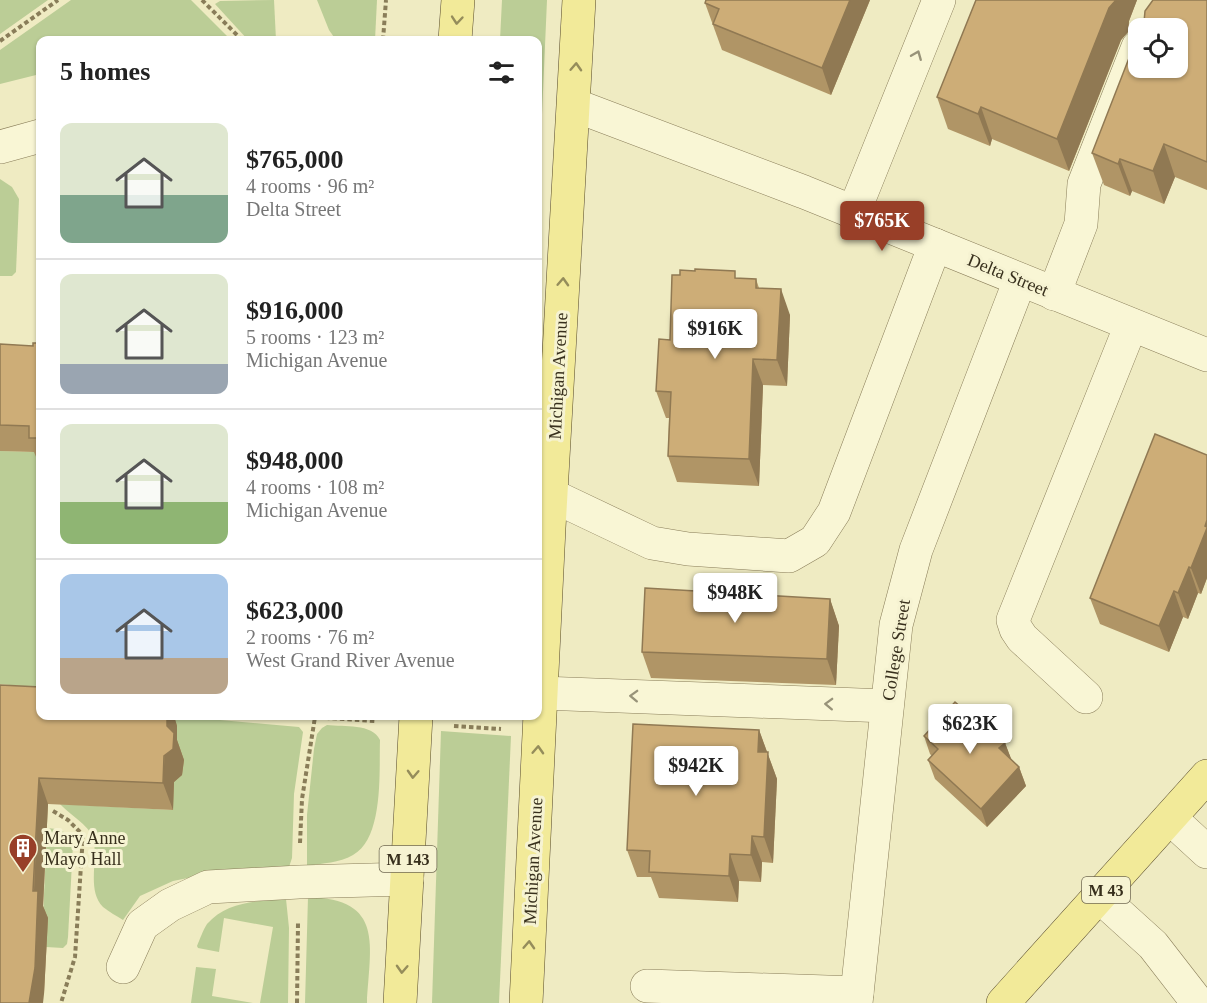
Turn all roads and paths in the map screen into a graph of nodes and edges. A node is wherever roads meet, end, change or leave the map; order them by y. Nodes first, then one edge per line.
1 (58, 0) edge
2 (202, 0) edge
3 (386, 0) edge
4 (458, 0) edge
5 (579, 0) edge
6 (939, 0) edge
7 (238, 36) edge
8 (383, 36) edge
9 (455, 36) edge
10 (0, 41) edge
11 (1128, 74) edge
12 (574, 105) junction
13 (36, 137) edge
14 (0, 147) edge
15 (853, 214) junction
16 (935, 245) junction
17 (1020, 280) junction
18 (1054, 294) junction
19 (1131, 325) junction
20 (1207, 355) edge
21 (551, 495) junction
22 (543, 530) edge
23 (542, 612) edge
24 (542, 693) edge
25 (1086, 697) dead end
26 (887, 706) junction
27 (416, 720) edge
28 (540, 720) edge
29 (1207, 776) edge
30 (53, 811) dead end
31 (1170, 818) junction
32 (1207, 852) edge
33 (407, 879) junction
34 (1100, 897) junction
35 (123, 967) dead end
36 (647, 986) dead end
37 (857, 998) edge
38 (61, 1003) edge
39 (400, 1003) edge
40 (526, 1003) edge
41 (1003, 1003) edge
42 (1198, 1003) edge

1 - 10 path
2 - 7 path
3 - 8 path
4 -> 9 main road
12 -> 5 main road, Michigan Avenue
15 -> 6 street
11 - 18 street
12 - 15 street, Delta Street
21 -> 12 main road, Michigan Avenue
13 - 14 street
15 - 16 street, Delta Street
16 - 17 street, Delta Street
16 - 21 street
17 - 18 street, Delta Street
17 - 26 street, College Street
18 - 19 street, Delta Street
19 - 20 street, Delta Street
19 - 25 street
21 - 22 main road, Michigan Avenue
22 - 23 main road, Michigan Avenue
26 -> 24 street
26 - 37 street, College Street
27 -> 33 main road, M 143
40 -> 28 main road, Michigan Avenue
29 - 31 main road, M 43
30 - 38 path
31 - 32 street
31 - 34 main road, M 43
33 - 35 street
33 -> 39 main road, M 143
34 - 41 main road, M 43
34 - 42 street
36 - 37 street

